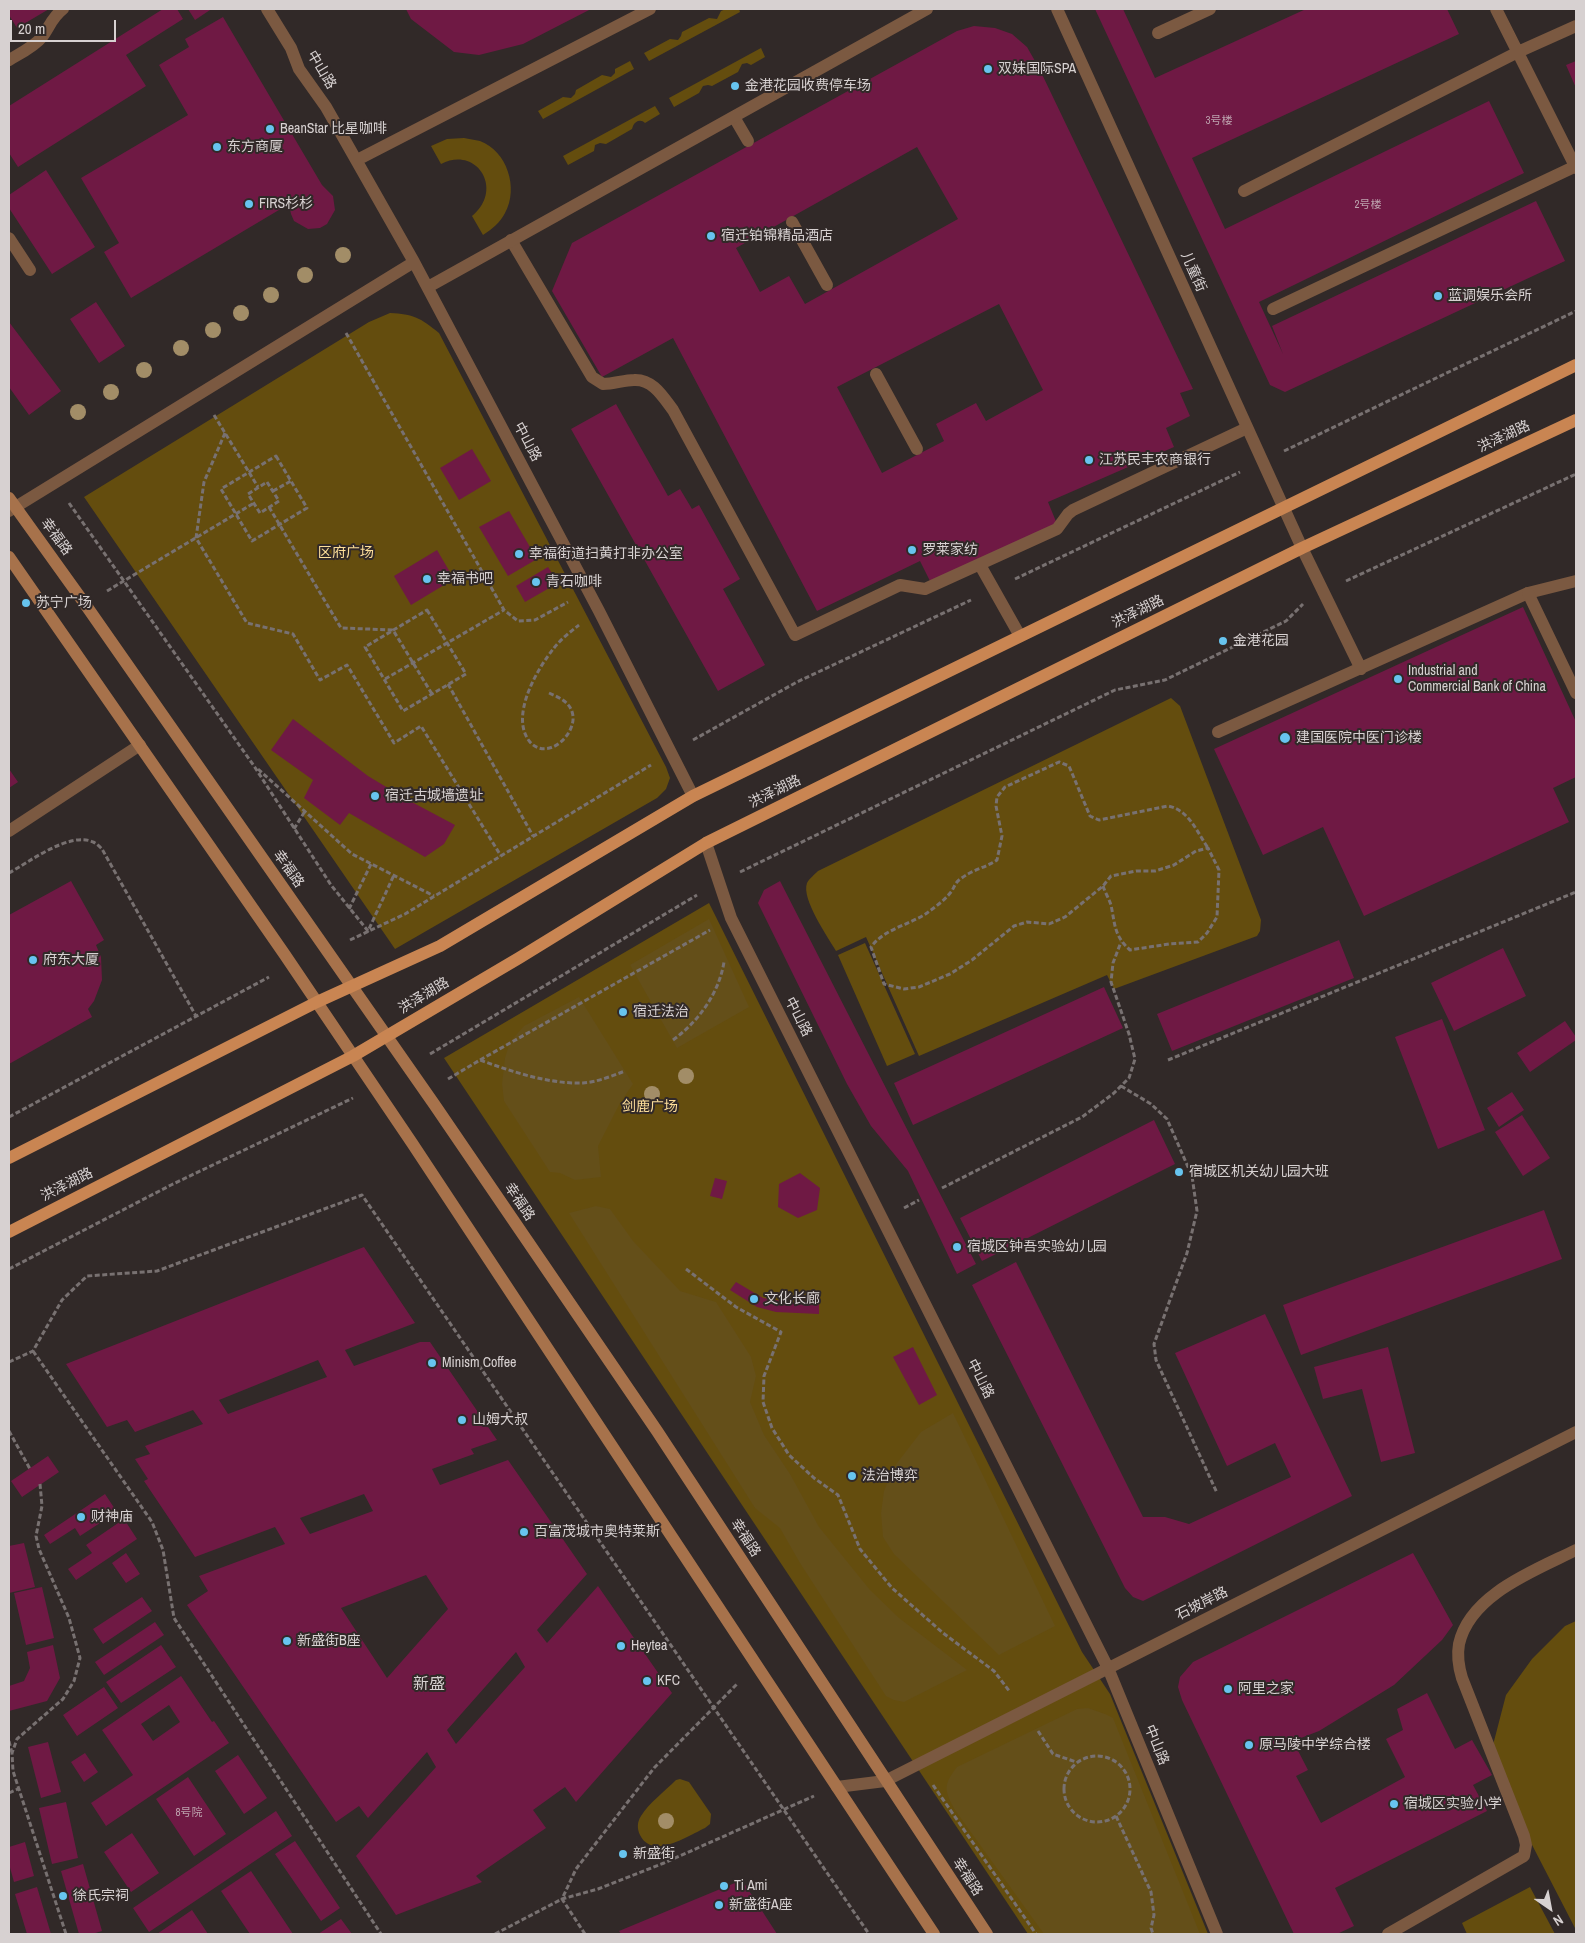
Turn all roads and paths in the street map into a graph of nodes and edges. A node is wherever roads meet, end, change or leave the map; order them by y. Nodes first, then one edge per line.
1 (63, 9) edge
2 (267, 9) edge
3 (650, 9) edge
4 (927, 9) edge
5 (1057, 9) edge
6 (1210, 9) edge
7 (1496, 9) edge
8 (1576, 26) edge
9 (1158, 33) dead end
10 (1518, 52) junction
11 (9, 60) edge
12 (734, 117) junction
13 (748, 141) dead end
14 (357, 160) junction
15 (1576, 167) edge
16 (1244, 191) dead end
17 (792, 222) dead end
18 (9, 238) edge
19 (511, 240) junction
20 (414, 262) junction
21 (30, 270) dead end
22 (827, 285) dead end
23 (428, 287) junction
24 (1273, 309) dead end
25 (333, 311) junction
26 (1576, 311) edge
27 (1576, 366) edge
28 (876, 374) dead end
29 (201, 393) junction
30 (1576, 420) edge
31 (1247, 428) junction
32 (226, 434) junction
33 (917, 449) dead end
34 (1262, 461) junction
35 (249, 473) junction
36 (1576, 474) edge
37 (291, 481) junction
38 (55, 483) junction
39 (258, 488) junction
40 (273, 491) junction
41 (254, 503) junction
42 (11, 505) edge
43 (269, 507) junction
44 (1284, 507) junction
45 (236, 513) junction
46 (280, 525) junction
47 (196, 538) junction
48 (1302, 548) junction
49 (9, 556) edge
50 (980, 564) junction
51 (124, 581) junction
52 (1576, 581) edge
53 (994, 589) junction
54 (588, 591) junction
55 (1323, 592) junction
56 (1528, 593) junction
57 (85, 604) junction
58 (504, 610) junction
59 (599, 611) junction
60 (393, 630) junction
61 (1020, 636) junction
62 (448, 643) junction
63 (413, 663) junction
64 (1361, 669) junction
65 (384, 679) junction
66 (448, 684) junction
67 (549, 693) dead end
68 (1576, 693) edge
69 (432, 694) junction
70 (1218, 732) dead end
71 (140, 745) junction
72 (671, 753) junction
73 (254, 766) junction
74 (693, 796) junction
75 (305, 811) junction
76 (294, 829) junction
77 (9, 831) edge
78 (533, 837) junction
79 (706, 843) junction
80 (1208, 848) junction
81 (501, 856) junction
82 (371, 864) junction
83 (9, 873) edge
84 (394, 875) junction
85 (719, 882) junction
86 (1103, 886) junction
87 (1576, 892) edge
88 (435, 897) junction
89 (349, 909) junction
90 (731, 918) junction
91 (368, 931) junction
92 (1121, 942) junction
93 (326, 950) junction
94 (725, 960) dead end
95 (292, 966) junction
96 (352, 987) junction
97 (317, 1002) junction
98 (196, 1016) junction
99 (387, 1036) junction
100 (673, 1040) dead end
101 (353, 1056) junction
102 (480, 1060) junction
103 (1168, 1060) dead end
104 (408, 1067) junction
105 (625, 1071) dead end
106 (1121, 1086) junction
107 (374, 1088) junction
108 (426, 1092) junction
109 (9, 1117) edge
110 (9, 1158) edge
111 (942, 1188) dead end
112 (9, 1232) edge
113 (686, 1269) dead end
114 (9, 1270) edge
115 (33, 1351) junction
116 (9, 1362) edge
117 (9, 1431) edge
118 (1576, 1432) edge
119 (30, 1469) dead end
120 (40, 1484) dead end
121 (1217, 1493) dead end
122 (1576, 1550) edge
123 (756, 1664) junction
124 (1108, 1668) junction
125 (714, 1708) junction
126 (1024, 1710) junction
127 (9, 1741) edge
128 (12, 1753) junction
129 (1076, 1762) junction
130 (919, 1764) junction
131 (885, 1781) junction
132 (836, 1787) junction
133 (18, 1789) junction
134 (9, 1793) edge
135 (784, 1809) junction
136 (1116, 1816) junction
137 (562, 1898) junction
138 (66, 1934) edge
139 (381, 1934) edge
140 (494, 1934) edge
141 (585, 1934) edge
142 (869, 1934) edge
143 (934, 1934) edge
144 (987, 1934) edge
145 (1036, 1934) edge
146 (1154, 1934) edge
147 (1217, 1934) edge
148 (1388, 1934) edge

1 - 11 street
2 - 14 street, 中山路
3 - 14 street
4 - 12 street
5 - 31 street, 儿童街
6 - 9 street
7 - 10 street
8 - 10 street
10 - 15 street
10 - 16 street
12 - 13 street
12 - 19 street
14 - 20 street, 中山路
15 - 24 street
17 - 22 street
18 - 21 street
19 - 23 street
19 - 50 street
20 - 23 street, 中山路
20 - 25 street
23 - 54 street, 中山路
25 - 29 street
25 - 58 path
26 - 34 path
27 - 44 main road
28 - 33 street
29 - 32 path
29 - 38 street
30 - 48 main road, 洪泽湖路
31 - 34 street, 儿童街
31 - 50 street
32 - 35 path
32 - 47 path
34 - 44 street, 儿童街
34 - 53 path
35 - 37 path
35 - 39 path
35 - 45 path
36 - 55 path
37 - 40 path
37 - 46 path
38 - 42 street
38 - 51 path
39 - 40 path
39 - 41 path
40 - 43 path
41 - 43 path
41 - 45 path
42 - 57 main road, 幸福路
43 - 46 path
44 - 48 street, 儿童街
44 - 61 main road
45 - 46 path
45 - 47 path
46 - 60 path
47 - 51 path
47 - 81 path
48 - 55 street, 儿童街
48 - 79 main road, 洪泽湖路
49 - 71 main road
50 - 53 street
51 - 57 path
51 - 73 path
52 - 56 street
53 - 61 street
53 - 72 path
54 - 58 path
54 - 59 street, 中山路
55 - 64 street, 儿童街
55 - 85 path
56 - 64 street
56 - 68 street
57 - 93 main road, 幸福路
58 - 62 path
59 - 67 path
59 - 72 street, 中山路
60 - 62 path
60 - 63 path
60 - 65 path
61 - 74 main road
62 - 63 path
62 - 66 path
63 - 65 path
63 - 69 path
64 - 70 street
65 - 69 path
66 - 69 path
66 - 78 path
71 - 77 street
71 - 95 main road
72 - 74 street, 中山路
72 - 78 path
73 - 75 path
73 - 76 path
74 - 96 main road
75 - 76 path
75 - 82 path
76 - 89 path
78 - 81 path
79 - 85 street, 中山路
79 - 99 main road, 洪泽湖路
80 - 86 path
80 - 86 path
80 - 92 path
81 - 88 path
82 - 84 path
82 - 89 path
83 - 98 path
84 - 88 path
84 - 91 path
85 - 90 street, 中山路
85 - 104 path
86 - 92 path
87 - 103 path
88 - 91 path
89 - 91 path
90 - 102 path
90 - 124 street, 中山路
91 - 93 path
92 - 106 path
93 - 96 main road, 幸福路
94 - 100 path
95 - 97 main road
95 - 98 path
96 - 97 main road
96 - 99 main road, 幸福路
97 - 101 main road
97 - 110 main road
98 - 109 path
99 - 101 main road, 洪泽湖路
99 - 104 main road, 幸福路
101 - 107 main road
101 - 112 main road, 洪泽湖路
102 - 105 path
102 - 108 path
104 - 108 main road, 幸福路
106 - 111 path
106 - 121 path
107 - 114 path
107 - 123 main road
108 - 131 main road, 幸福路
113 - 126 path
115 - 116 path
115 - 125 path
115 - 139 path
117 - 119 path
118 - 124 street, 石坡岸路
120 - 128 path
122 - 148 street
123 - 125 path
123 - 132 main road
124 - 126 street, 石坡岸路
124 - 147 street, 中山路
125 - 135 path
125 - 137 path
126 - 129 path
126 - 130 street, 石坡岸路
127 - 128 path
128 - 133 path
129 - 136 path
129 - 136 path
130 - 131 street, 石坡岸路
130 - 145 path
131 - 132 street, 石坡岸路
131 - 144 main road, 幸福路
132 - 135 path
132 - 143 main road
133 - 134 path
133 - 138 path
135 - 137 path
135 - 142 path
136 - 146 path
137 - 140 path
137 - 141 path

